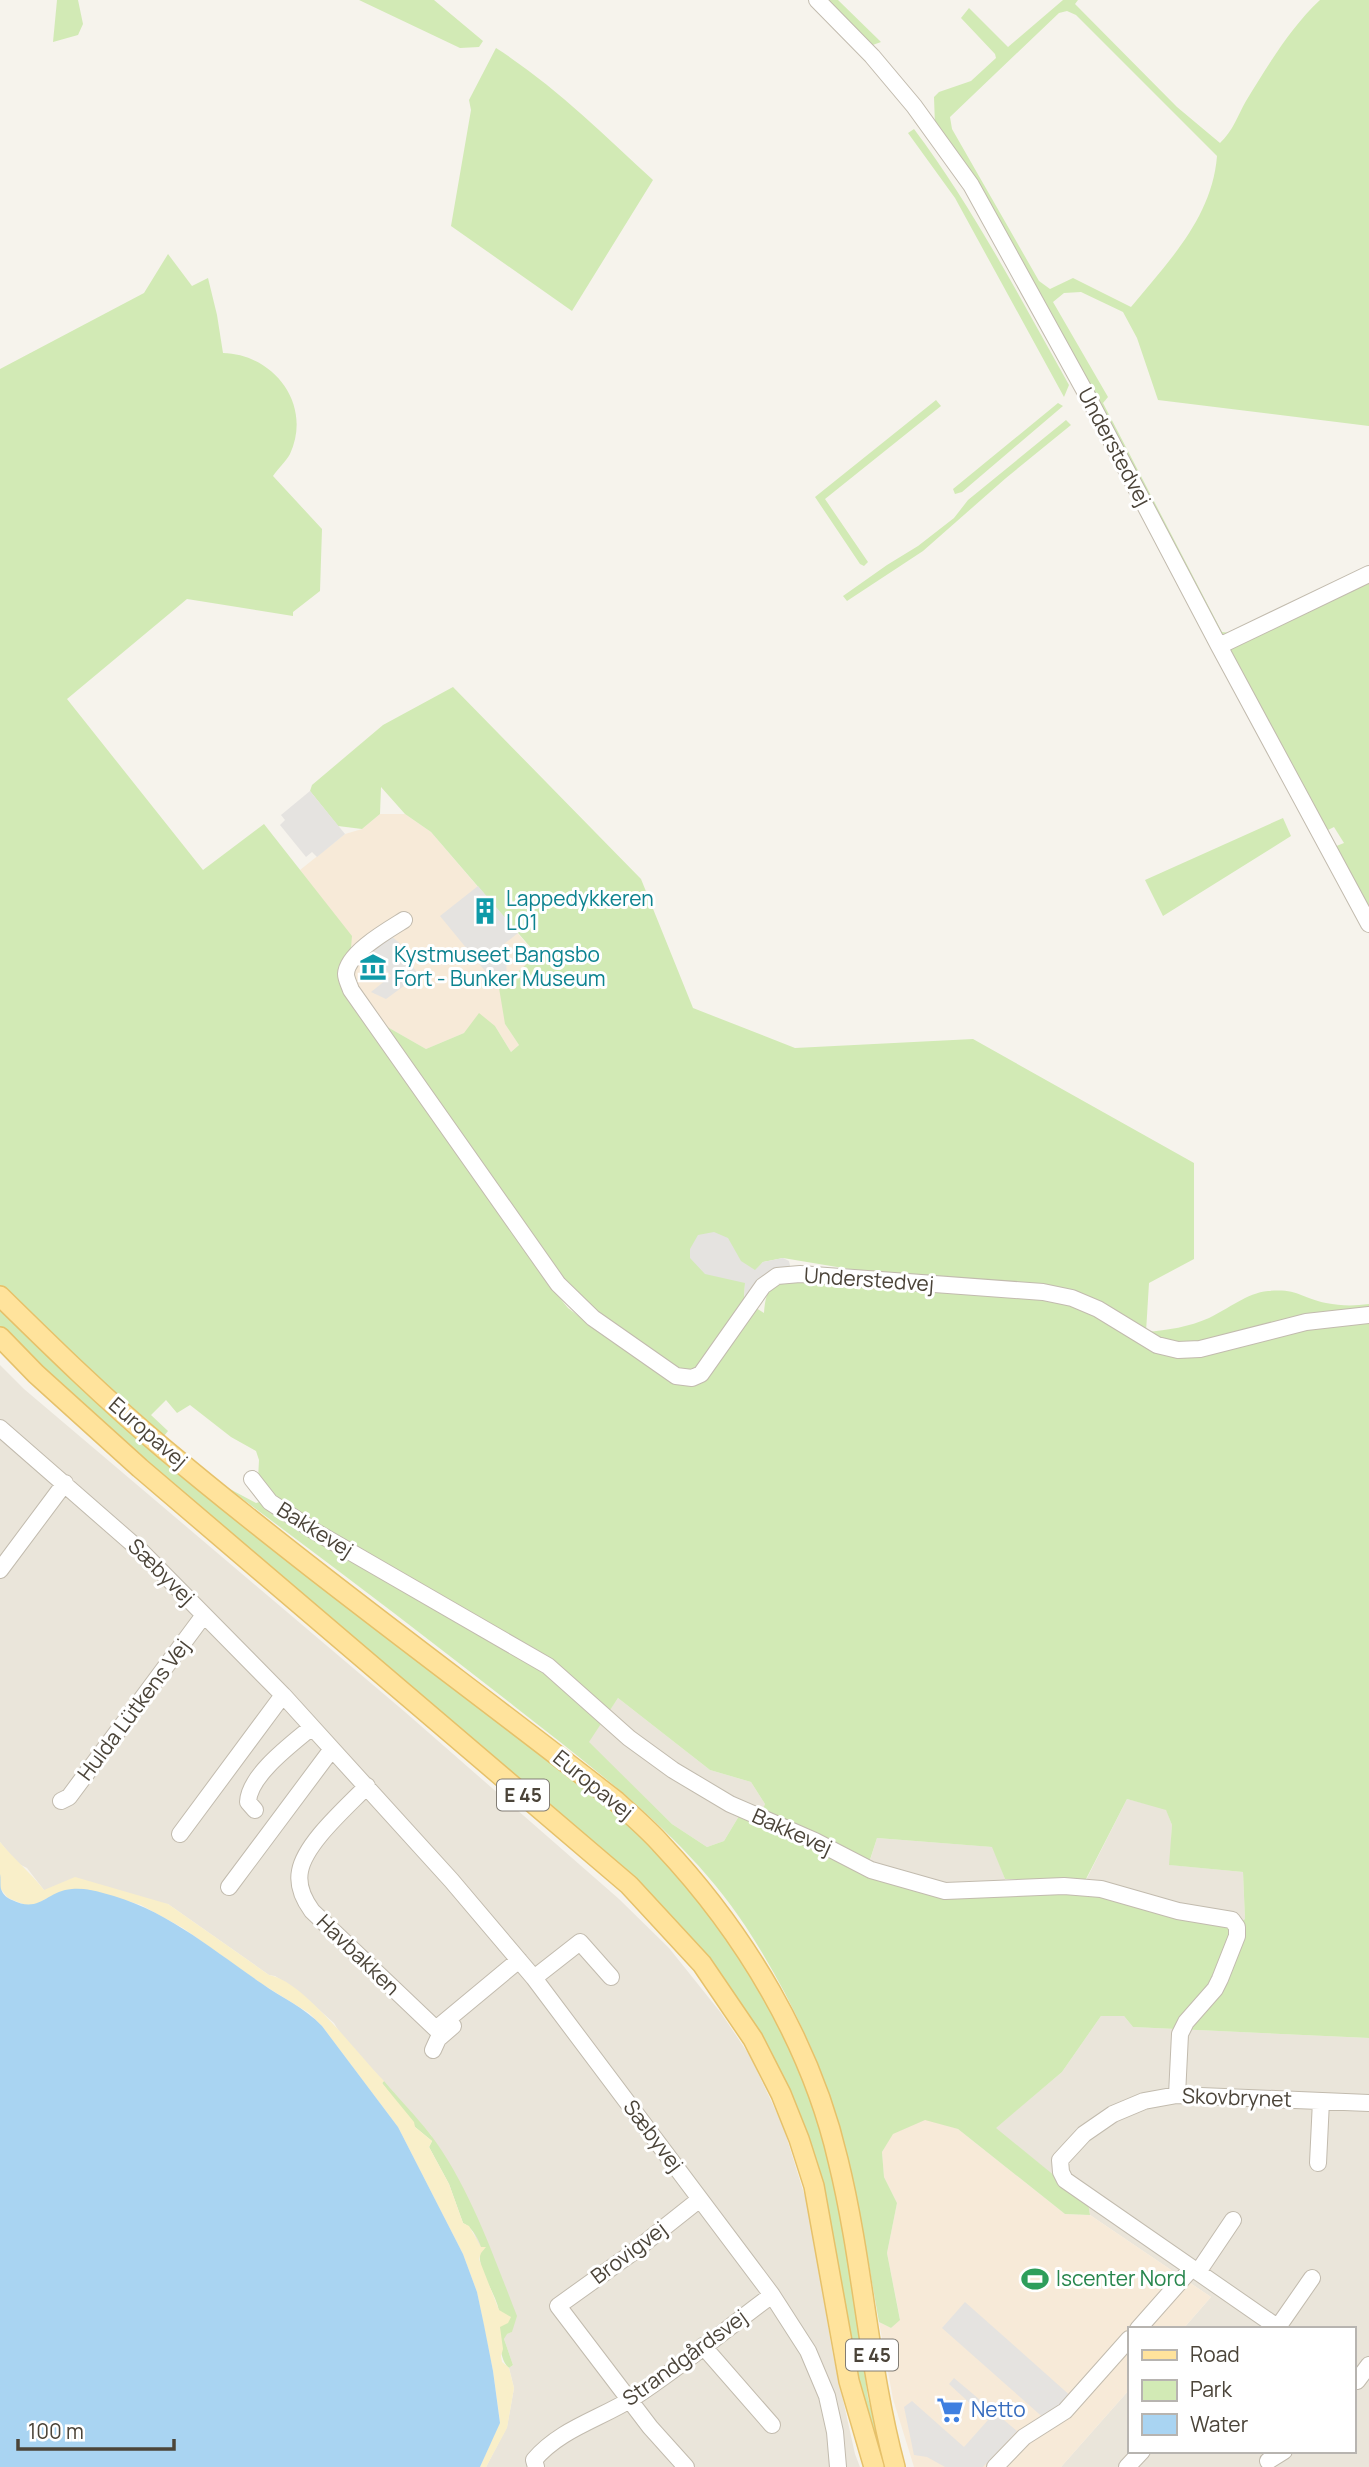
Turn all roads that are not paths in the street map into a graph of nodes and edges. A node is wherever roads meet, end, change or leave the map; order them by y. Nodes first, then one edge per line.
1 (817, 0) edge
2 (1369, 574) edge
3 (1219, 646) junction
4 (404, 919) dead end
5 (1369, 924) edge
6 (0, 1296) edge
7 (1369, 1315) edge
8 (0, 1337) edge
9 (0, 1428) edge
10 (252, 1479) dead end
11 (65, 1483) junction
12 (0, 1570) edge
13 (204, 1615) junction
14 (283, 1695) junction
15 (312, 1727) junction
16 (332, 1749) junction
17 (367, 1786) junction
18 (61, 1801) dead end
19 (255, 1810) dead end
20 (180, 1834) dead end
21 (229, 1887) dead end
22 (526, 1968) junction
23 (611, 1977) dead end
24 (433, 2050) dead end
25 (1177, 2095) junction
26 (1321, 2101) junction
27 (1369, 2103) edge
28 (1318, 2164) dead end
29 (699, 2199) junction
30 (1233, 2220) dead end
31 (1195, 2270) junction
32 (1311, 2278) dead end
33 (772, 2295) junction
34 (1140, 2327) edge
35 (1278, 2327) edge
36 (1280, 2327) edge
37 (1128, 2340) edge
38 (704, 2346) junction
39 (1369, 2365) edge
40 (1360, 2383) edge
41 (631, 2399) junction
42 (772, 2425) dead end
43 (888, 2440) junction
44 (1140, 2453) edge
45 (1280, 2453) edge
46 (1268, 2460) dead end
47 (536, 2467) edge
48 (686, 2467) edge
49 (838, 2467) edge
50 (874, 2467) edge
51 (895, 2467) edge
52 (903, 2467) edge
53 (995, 2467) edge
54 (1127, 2467) edge

1 - 3 street, Understedvej
2 - 3 street
3 - 5 street, Understedvej
4 - 7 street, Understedvej
6 - 43 main road, Europavej / E 45
8 - 50 main road, Europavej / E 45
9 - 11 street, Sæbyvej
10 - 25 street, Bakkevej
11 - 12 street
11 - 13 street, Sæbyvej
13 - 14 street, Sæbyvej
13 - 18 street, Hulda Lütkens Vej
14 - 15 street, Sæbyvej
14 - 20 street
15 - 16 street, Sæbyvej
15 - 19 street
16 - 17 street, Sæbyvej
16 - 21 street
17 - 22 street, Sæbyvej
17 - 22 street, Havbakken
22 - 23 street
22 - 24 street
22 - 29 street, Sæbyvej
25 - 26 street, Skovbrynet
25 - 31 street, Skovbrynet
26 - 27 street, Skovbrynet
26 - 28 street, Skovbrynet
29 - 33 street, Sæbyvej
29 - 41 street, Brovigvej
30 - 31 street
31 - 34 street
31 - 35 street
32 - 36 street
33 - 38 street, Strandgårdsvej
33 - 49 street, Sæbyvej
37 - 53 street
38 - 41 street, Strandgårdsvej
38 - 42 street
39 - 40 street
41 - 47 street, Strandgårdsvej
41 - 48 street
43 - 51 main road, Europavej / E 45
43 - 52 street
44 - 54 street
45 - 46 street

